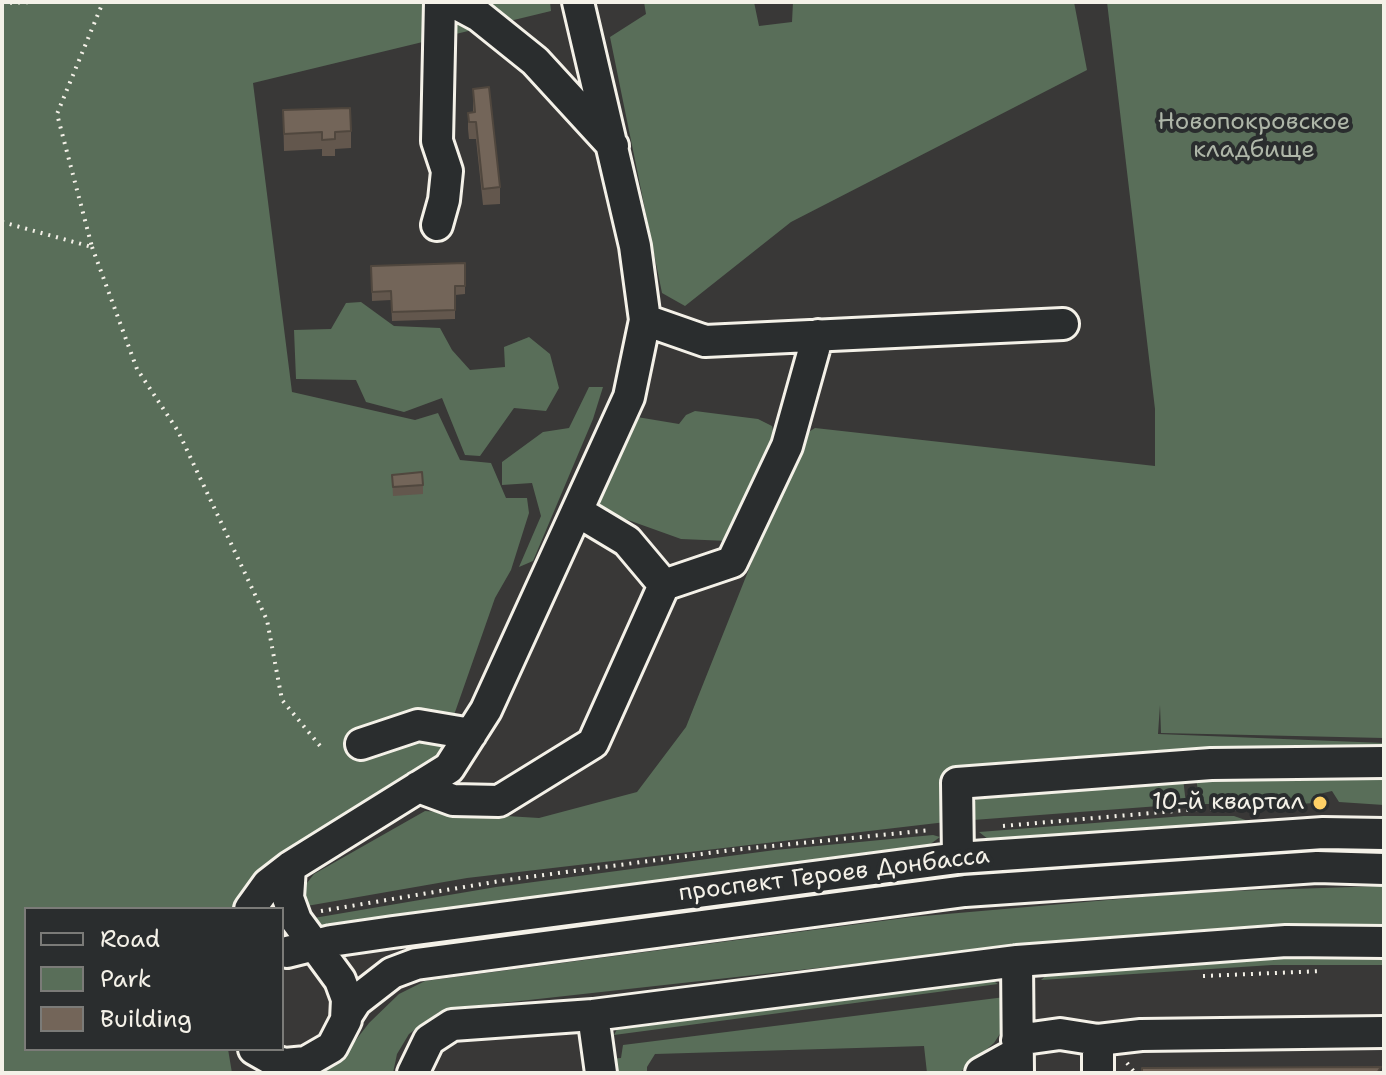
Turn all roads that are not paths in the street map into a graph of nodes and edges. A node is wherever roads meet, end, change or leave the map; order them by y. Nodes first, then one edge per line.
1 (440, 2) edge
2 (453, 2) edge
3 (578, 2) edge
4 (614, 148) junction
5 (437, 225) dead end
6 (645, 320) junction
7 (1063, 324) dead end
8 (818, 335) junction
9 (577, 511) junction
10 (664, 585) junction
11 (471, 734) junction
12 (361, 744) dead end
13 (1384, 762) edge
14 (418, 787) junction
15 (1384, 834) edge
16 (958, 858) junction
17 (290, 867) junction
18 (1384, 869) edge
19 (251, 907) edge
20 (1384, 942) edge
21 (295, 950) edge
22 (1017, 961) junction
23 (347, 1015) junction
24 (593, 1015) junction
25 (1384, 1032) edge
26 (1098, 1040) junction
27 (243, 1051) edge
28 (257, 1051) edge
29 (1017, 1055) edge
30 (276, 1068) edge
31 (248, 1073) edge
32 (413, 1073) edge
33 (601, 1073) edge
34 (981, 1073) edge
35 (1098, 1073) edge

1 - 5 street
2 - 4 street
3 - 4 street
4 - 6 street
6 - 8 street
6 - 9 street
7 - 8 street
8 - 10 street
9 - 10 street
9 - 11 street
10 - 14 street
11 - 12 street
11 - 14 street
13 - 16 street
14 - 17 street
15 - 16 street, проспект Героев Донбасса
16 - 21 street, проспект Героев Донбасса
17 - 19 street
17 - 21 street
18 - 23 street, проспект Героев Донбасса
20 - 22 street
21 - 23 street
22 - 24 street
22 - 29 street
23 - 30 street, проспект Героев Донбасса
24 - 32 street
24 - 33 street
25 - 26 street
26 - 29 street
26 - 35 street
27 - 31 street
28 - 30 street
29 - 34 street

